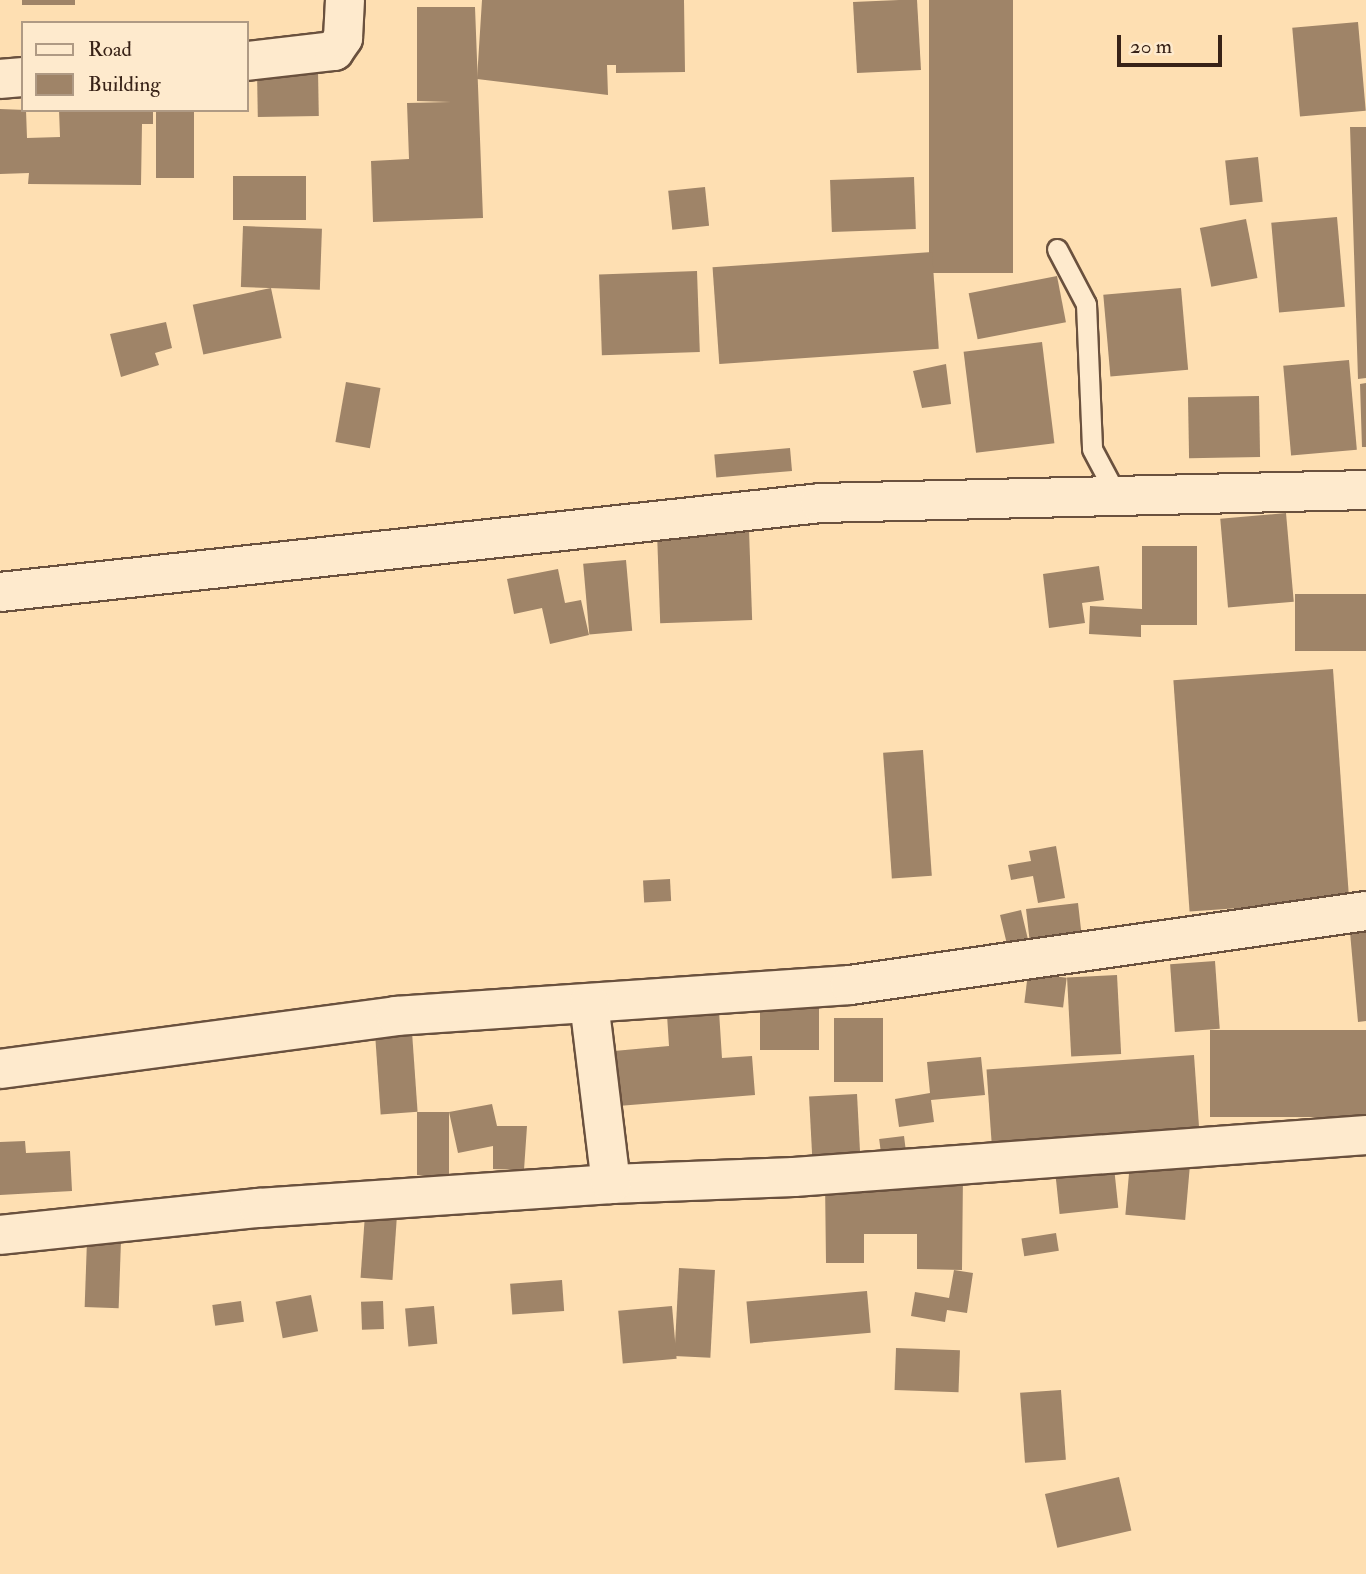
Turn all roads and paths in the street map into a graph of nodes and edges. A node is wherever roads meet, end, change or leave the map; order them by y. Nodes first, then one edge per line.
1 (345, 0) edge
2 (248, 61) edge
3 (21, 78) edge
4 (0, 79) edge
5 (1057, 249) dead end
6 (1366, 490) edge
7 (1117, 496) junction
8 (0, 592) edge
9 (1366, 911) edge
10 (589, 1003) junction
11 (0, 1069) edge
12 (1366, 1135) edge
13 (611, 1184) junction
14 (0, 1235) edge

1 - 2 street
3 - 4 street
5 - 7 lane
6 - 7 street
7 - 8 street
9 - 10 street
10 - 11 street
10 - 13 street
12 - 13 street
13 - 14 street

